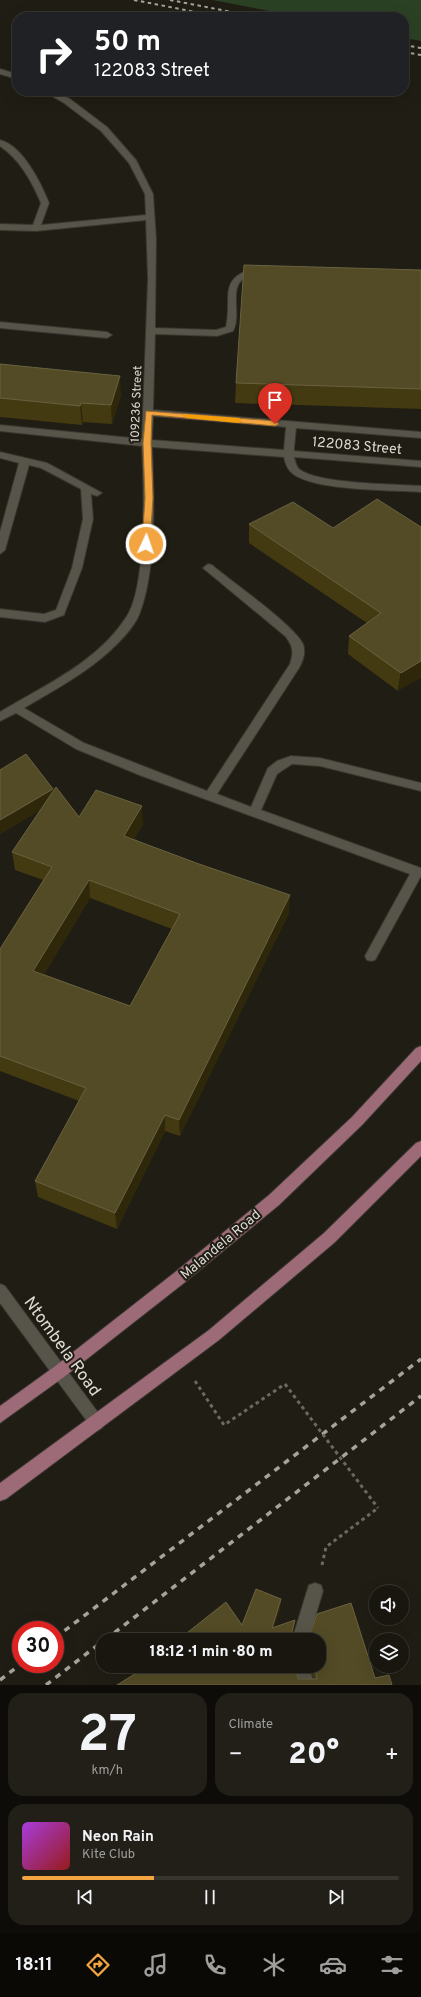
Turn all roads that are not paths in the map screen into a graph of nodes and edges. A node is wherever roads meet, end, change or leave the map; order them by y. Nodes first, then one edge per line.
1 (0, 71) edge
2 (12, 75) edge
3 (57, 96) edge
4 (0, 142) edge
5 (150, 217) junction
6 (0, 227) edge
7 (36, 228) junction
8 (266, 270) edge
9 (0, 325) edge
10 (151, 331) junction
11 (107, 335) dead end
12 (148, 413) junction
13 (291, 425) junction
14 (0, 428) edge
15 (421, 435) edge
16 (147, 443) junction
17 (289, 453) junction
18 (0, 455) edge
19 (25, 460) junction
20 (421, 464) edge
21 (86, 487) junction
22 (421, 489) edge
23 (97, 493) dead end
24 (0, 550) edge
25 (208, 568) dead end
26 (0, 613) edge
27 (16, 708) junction
28 (0, 717) edge
29 (421, 787) edge
30 (210, 796) junction
31 (254, 813) junction
32 (419, 869) edge
33 (371, 956) dead end
34 (421, 1052) edge
35 (421, 1147) edge
36 (0, 1291) edge
37 (59, 1372) junction
38 (0, 1415) edge
39 (97, 1423) junction
40 (0, 1492) edge
41 (315, 1591) dead end
42 (302, 1633) edge
43 (303, 1673) edge
44 (306, 1685) edge

1 - 2 street
3 - 5 street, 109236 Street
4 - 7 street
5 - 7 street
5 - 10 street, 109236 Street
6 - 7 street
8 - 10 street
9 - 11 street
10 - 12 street, 109236 Street
12 - 13 street, 122083 Street
12 - 16 street, 109236 Street
13 - 15 street, 122083 Street
13 - 17 street
14 - 16 street, 122083 Street
16 - 17 street, 122083 Street
16 - 27 street, 109236 Street
17 - 20 street, 122083 Street
17 - 22 street
18 - 19 street
19 - 21 street
19 - 24 street
21 - 23 street
21 - 26 street
25 - 30 street
27 - 28 street, 109236 Street
27 - 30 street
29 - 31 street
30 - 31 street
31 - 32 street
32 - 33 street
34 - 37 main road, Malandela Road
35 - 39 main road
36 - 37 street, Ntombela Road
37 - 38 main road, Malandela Road
37 - 39 street, Ntombela Road
39 - 40 main road
41 - 42 street
43 - 44 street

